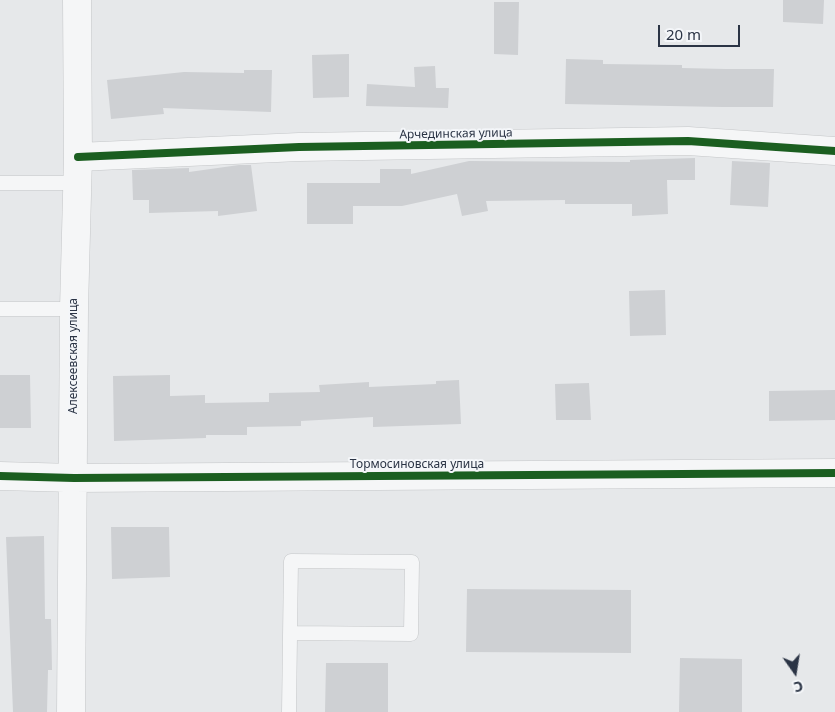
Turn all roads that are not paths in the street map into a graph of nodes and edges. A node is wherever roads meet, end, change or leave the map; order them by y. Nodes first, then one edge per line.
1 (77, 0) edge
2 (835, 151) edge
3 (77, 170) junction
4 (0, 182) edge
5 (0, 309) edge
6 (74, 309) junction
7 (835, 473) edge
8 (0, 476) edge
9 (74, 478) junction
10 (290, 633) junction
11 (71, 712) edge
12 (289, 712) edge

1 - 3 street, Алексеевская улица
2 - 3 street, Арчединская улица
3 - 4 lane
3 - 6 street, Алексеевская улица
5 - 6 lane
6 - 9 street, Алексеевская улица
7 - 9 street, Тормосиновская улица
8 - 9 street, Тормосиновская улица
9 - 11 street, Алексеевская улица
10 - 10 lane
10 - 12 lane

